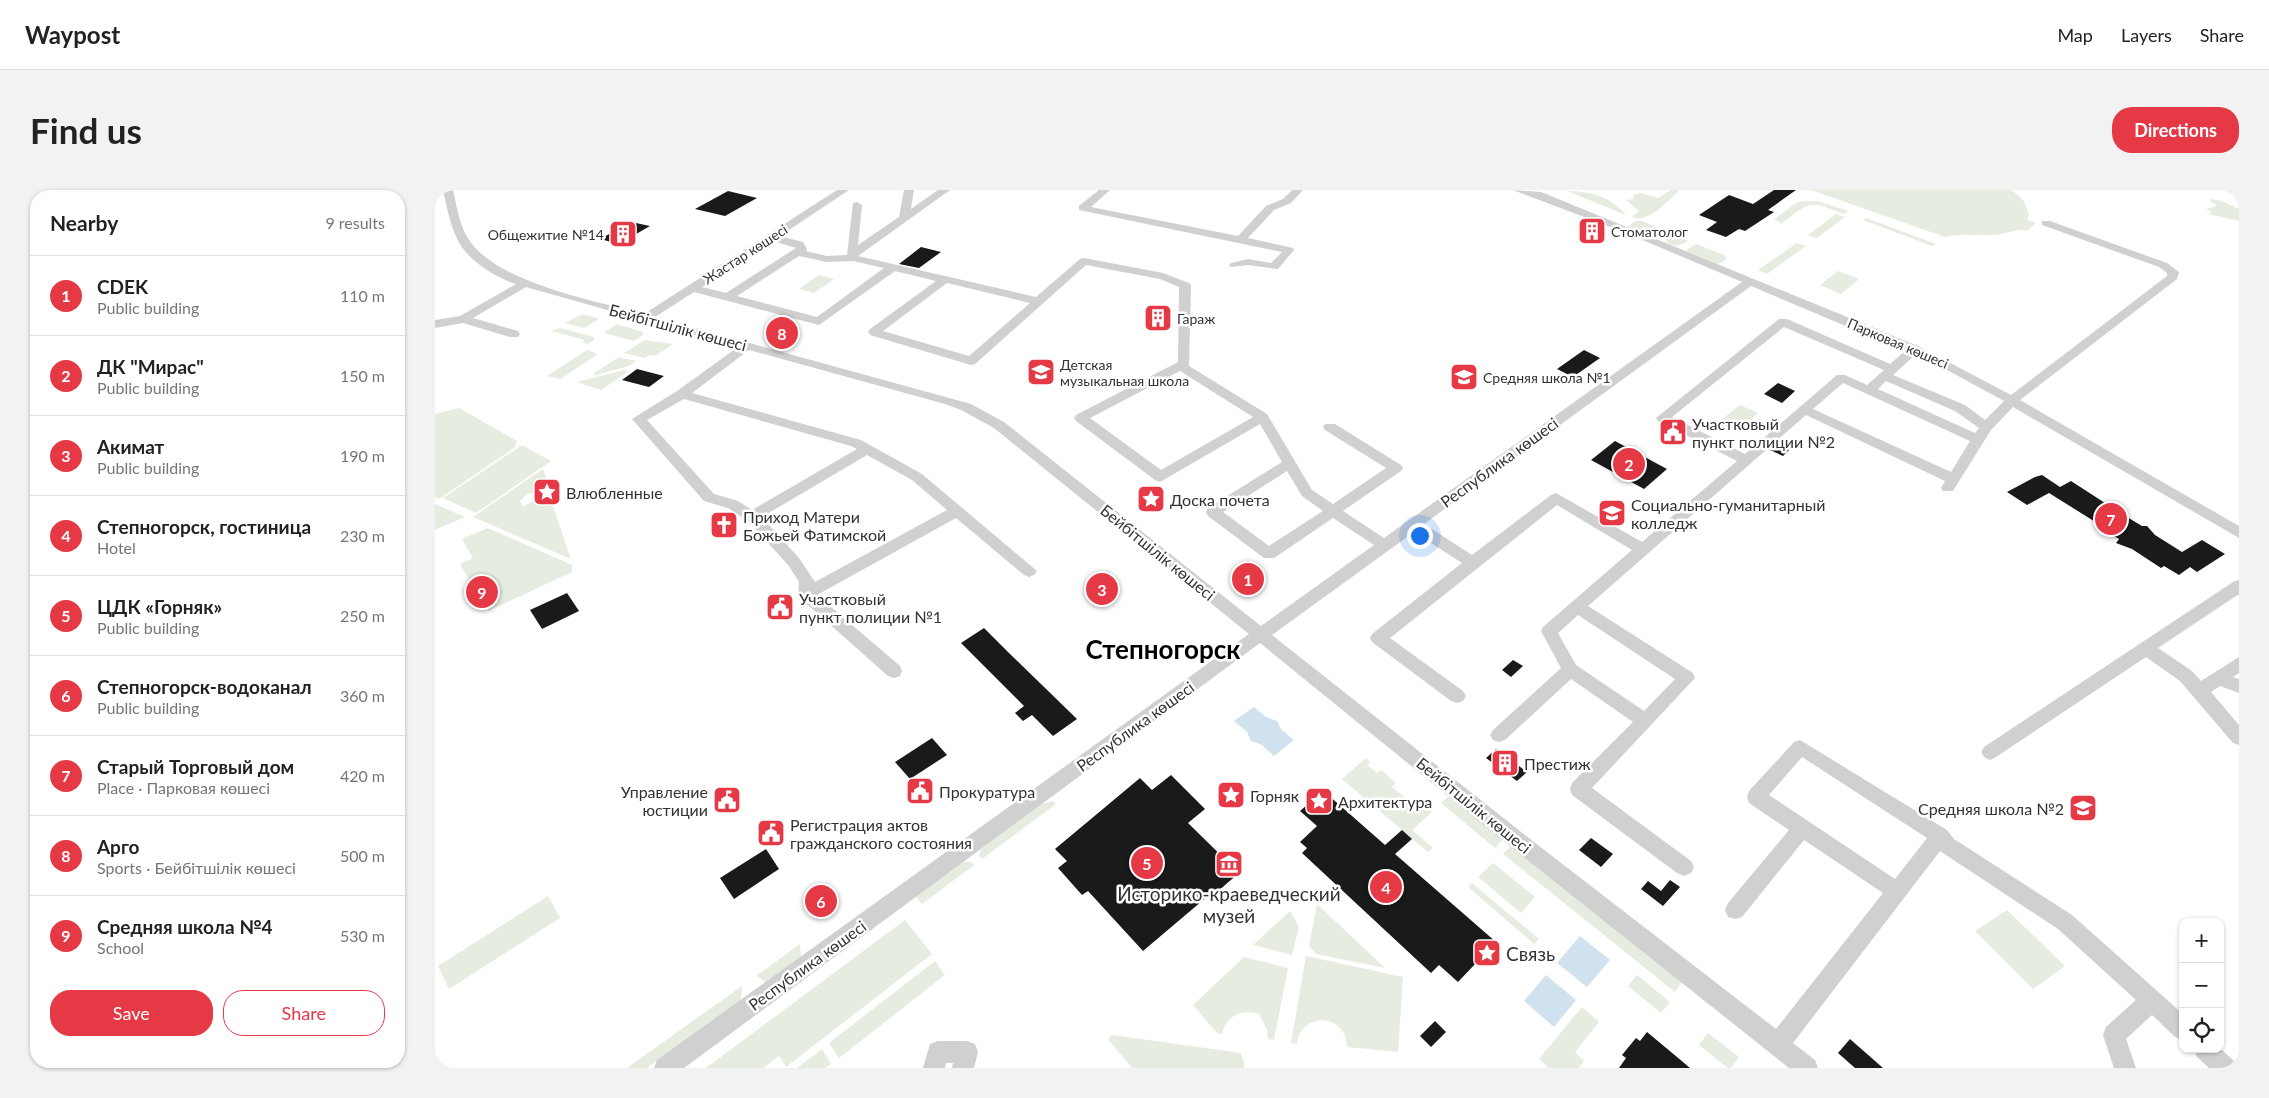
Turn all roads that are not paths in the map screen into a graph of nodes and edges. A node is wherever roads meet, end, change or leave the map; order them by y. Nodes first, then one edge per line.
1 (449, 190) edge
2 (844, 190) edge
3 (909, 190) edge
4 (945, 190) edge
5 (1105, 190) edge
6 (1298, 190) edge
7 (1518, 190) edge
8 (1538, 192) edge
9 (857, 205) dead end
10 (904, 218) junction
11 (2046, 223) dead end
12 (770, 238) junction
13 (1240, 240) junction
14 (797, 252) junction
15 (853, 256) junction
16 (1235, 265) dead end
17 (893, 267) junction
18 (945, 279) junction
19 (1751, 281) junction
20 (524, 284) junction
21 (692, 288) junction
22 (727, 298) junction
23 (1039, 300) junction
24 (646, 318) junction
25 (463, 319) junction
26 (435, 324) edge
27 (514, 334) dead end
28 (747, 346) junction
29 (1914, 349) junction
30 (1181, 366) junction
31 (1889, 372) junction
32 (1869, 390) junction
33 (682, 394) junction
34 (2012, 400) junction
35 (1805, 410) junction
36 (1263, 417) junction
37 (1330, 427) dead end
38 (1986, 427) junction
39 (1979, 440) junction
40 (867, 449) junction
41 (1746, 460) junction
42 (1289, 464) junction
43 (1950, 484) joint
44 (957, 511) junction
45 (1334, 511) junction
46 (753, 517) junction
47 (1413, 524) junction
48 (2239, 533) edge
49 (1384, 545) junction
50 (1643, 550) junction
51 (1473, 563) junction
52 (1029, 571) dead end
53 (2239, 586) edge
54 (807, 594) junction
55 (1577, 607) junction
56 (1261, 634) junction
57 (2146, 648) junction
58 (2239, 664) edge
59 (1570, 670) junction
60 (895, 671) dead end
61 (2218, 678) junction
62 (2239, 686) edge
63 (2200, 691) junction
64 (1457, 696) dead end
65 (1646, 721) junction
66 (1499, 735) dead end
67 (2239, 738) edge
68 (1990, 752) dead end
69 (1802, 828) junction
70 (1940, 836) junction
71 (1684, 867) dead end
72 (1897, 891) junction
73 (1735, 910) dead end
74 (2151, 1001) junction
75 (2179, 1026) edge
76 (1778, 1044) junction
77 (2209, 1053) edge
78 (665, 1068) edge
79 (934, 1068) edge
80 (963, 1068) edge
81 (1807, 1068) edge
82 (2125, 1068) edge
83 (2225, 1068) edge

1 - 20 street, Бейбітшілік көшесі
2 - 12 street, Жастар көшесі
3 - 10 street
4 - 10 street
5 - 13 street
6 - 13 street
7 - 8 street
8 - 19 street, Парковая көшесі
9 - 15 street
10 - 15 street
11 - 34 street
12 - 14 street
12 - 21 street, Жастар көшесі
13 - 16 street
14 - 15 street
14 - 22 street
15 - 17 street
17 - 18 street
17 - 22 street
18 - 23 street
18 - 23 street
19 - 29 street, Парковая көшесі
19 - 47 street, Республика көшесі
20 - 24 street, Бейбітшілік көшесі
20 - 25 street
21 - 22 street
21 - 24 street, Жастар көшесі
23 - 30 street
24 - 28 street, Бейбітшілік көшесі
25 - 26 street
25 - 27 street
28 - 33 street
28 - 56 street, Бейбітшілік көшесі
29 - 31 street
29 - 34 street, Парковая көшесі
30 - 36 street
30 - 36 street
31 - 32 street
31 - 38 street
31 - 41 street
32 - 35 street
32 - 39 street
33 - 40 street
33 - 46 street
34 - 38 street
34 - 48 street, Парковая көшесі
35 - 41 street
35 - 43 street
36 - 42 street
37 - 45 street
38 - 39 street
39 - 43 street
40 - 44 street
40 - 46 street
41 - 50 street
42 - 45 street
42 - 45 street
44 - 52 street
44 - 54 street
45 - 49 street
46 - 54 street
47 - 49 street, Республика көшесі
47 - 51 street
49 - 56 street, Республика көшесі
50 - 51 street
50 - 55 street
51 - 64 street
53 - 57 street
54 - 60 street
55 - 59 street
55 - 65 street
56 - 76 street, Бейбітшілік көшесі
56 - 78 street, Республика көшесі
57 - 63 street
57 - 68 street
58 - 61 street
59 - 65 street
59 - 66 street
61 - 62 street
61 - 63 street
63 - 67 street
65 - 71 street
69 - 70 street
69 - 72 street
69 - 73 street
70 - 72 street
70 - 74 street
72 - 76 street
74 - 75 street
74 - 82 street
76 - 81 street, Бейбітшілік көшесі
77 - 83 street
79 - 80 street

